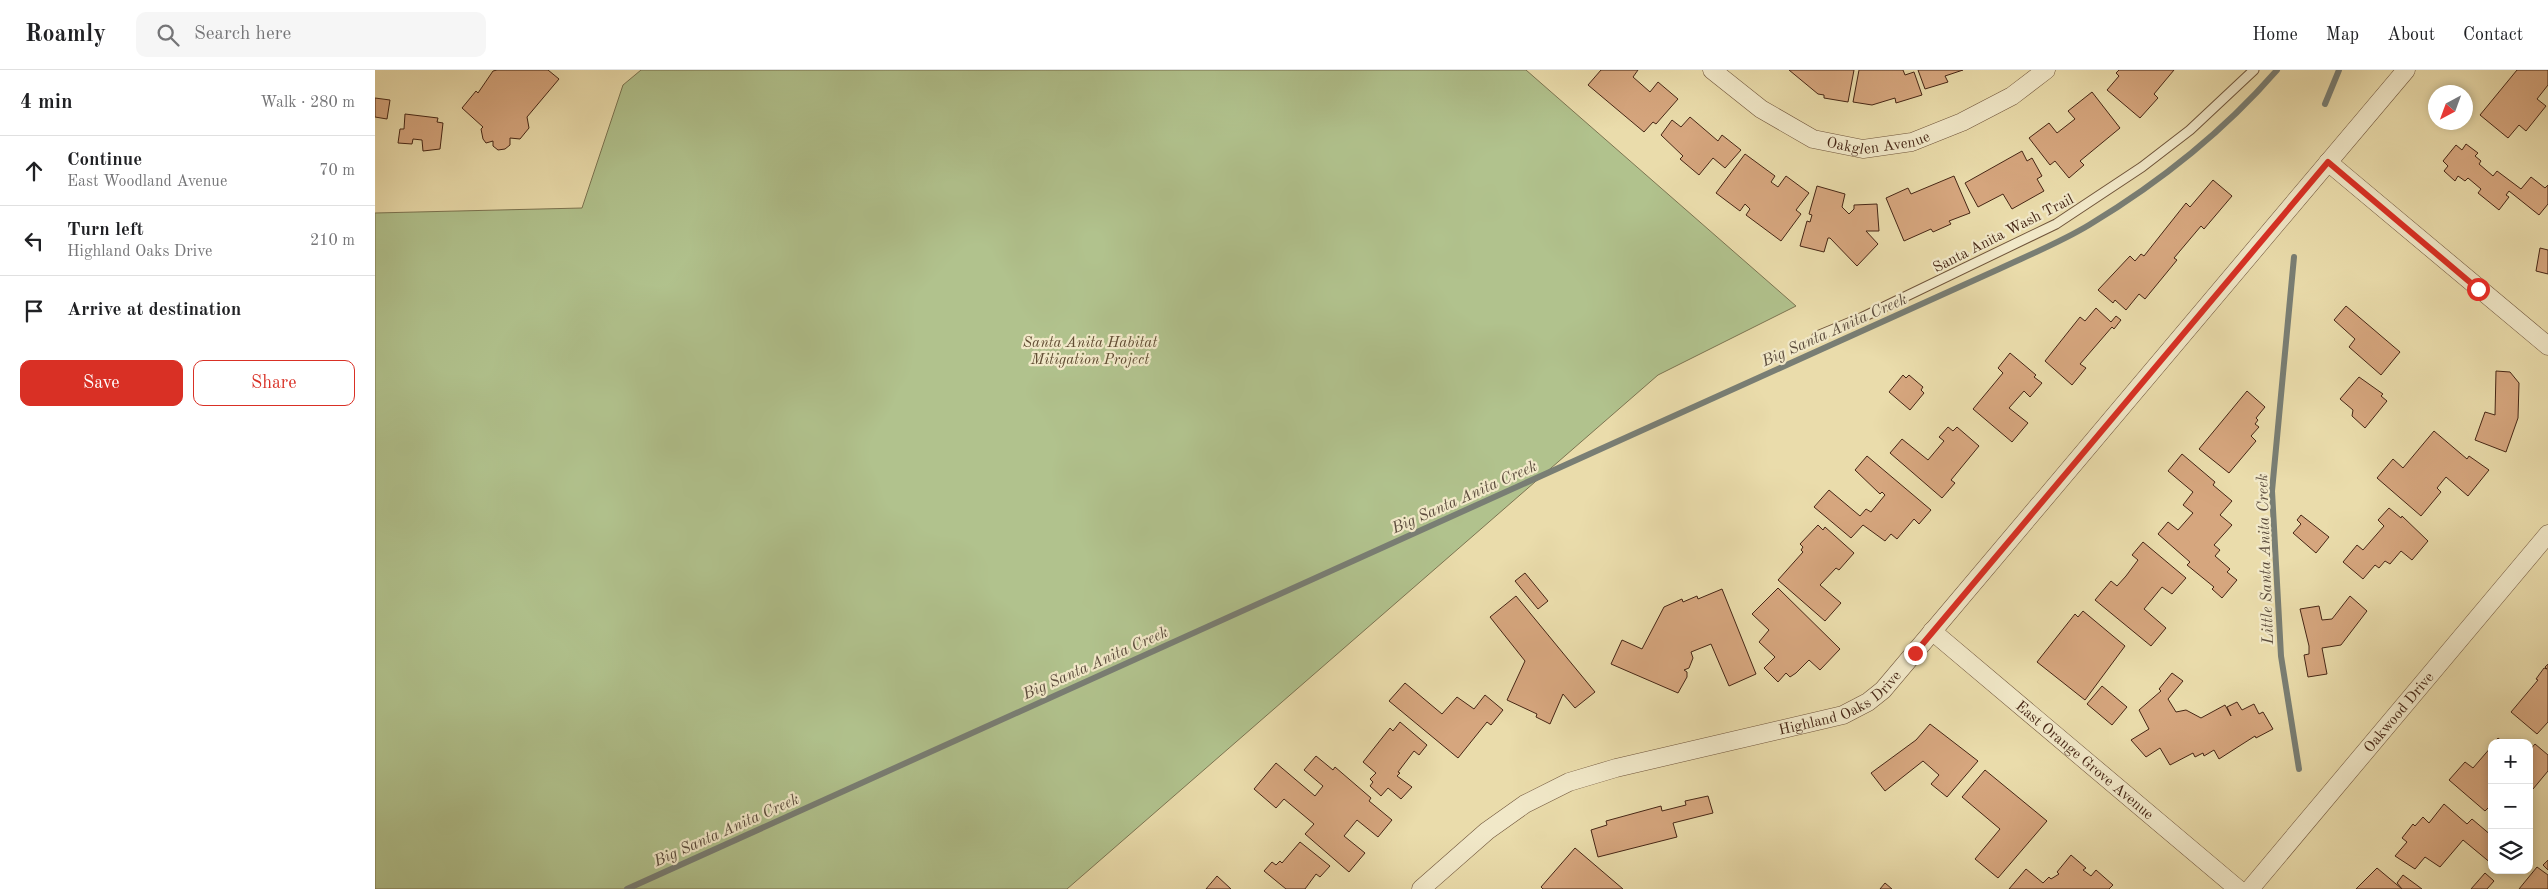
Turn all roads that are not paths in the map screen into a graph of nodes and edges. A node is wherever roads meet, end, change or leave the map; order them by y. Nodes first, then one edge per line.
1 (1712, 70) edge
2 (2046, 70) edge
3 (2254, 70) edge
4 (2406, 70) edge
5 (2328, 162) junction
6 (1817, 336) dead end
7 (2548, 346) edge
8 (2548, 534) edge
9 (1932, 632) junction
10 (1421, 889) edge
11 (2238, 889) edge
12 (2250, 889) edge

1 - 2 street, Oakglen Avenue
3 - 6 lane, Santa Anita Wash Trail
4 - 5 street, Highland Oaks Drive
5 - 7 street
5 - 9 street, Highland Oaks Drive
8 - 12 street, Oakwood Drive
9 - 10 street, Highland Oaks Drive
9 - 11 street, East Orange Grove Avenue

